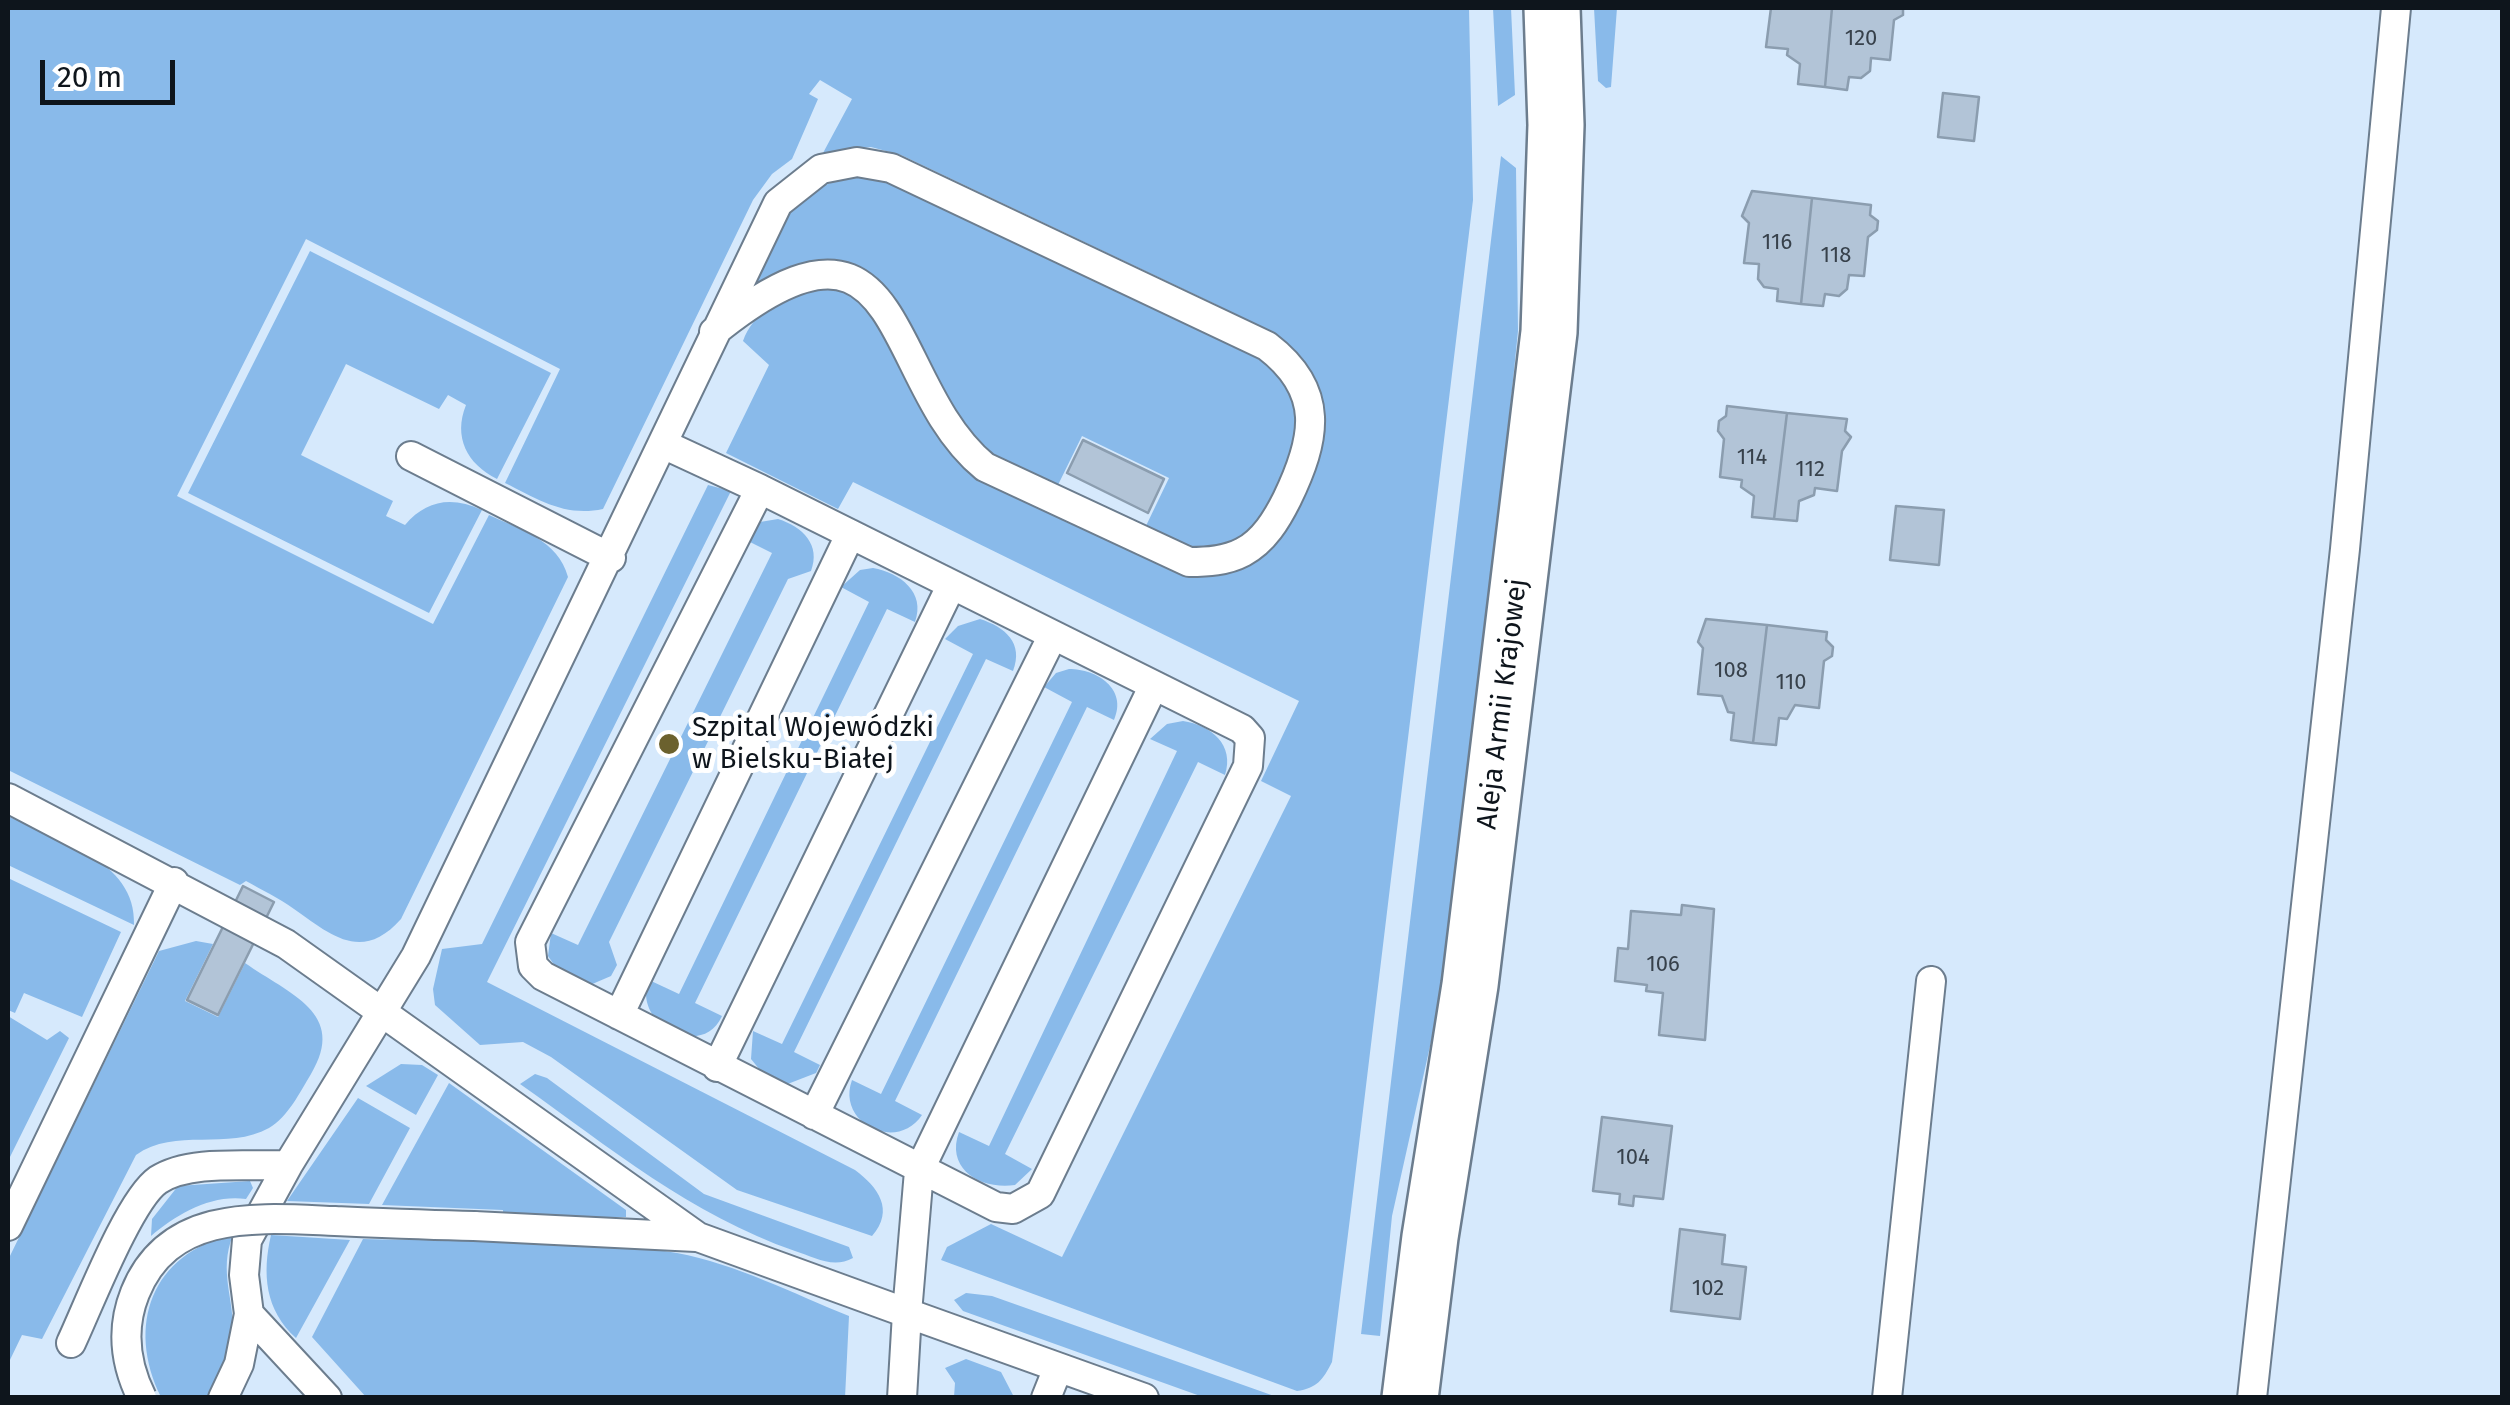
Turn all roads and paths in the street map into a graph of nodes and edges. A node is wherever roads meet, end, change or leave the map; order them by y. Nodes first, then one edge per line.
1 (1552, 8) edge
2 (2396, 8) edge
3 (714, 332) junction
4 (663, 444) junction
5 (411, 456) dead end
6 (760, 489) junction
7 (850, 535) junction
8 (611, 558) junction
9 (952, 586) junction
10 (1052, 637) junction
11 (1152, 687) junction
12 (8, 798) edge
13 (174, 882) junction
14 (1932, 981) dead end
15 (382, 1012) junction
16 (619, 1016) junction
17 (716, 1067) junction
18 (814, 1115) junction
19 (288, 1166) junction
20 (918, 1171) junction
21 (8, 1226) edge
22 (698, 1237) junction
23 (906, 1313) junction
24 (249, 1314) junction
25 (71, 1343) dead end
26 (1058, 1368) junction
27 (142, 1398) edge
28 (222, 1398) edge
29 (327, 1398) edge
30 (902, 1398) edge
31 (1046, 1398) edge
32 (1144, 1398) edge
33 (1410, 1398) edge
34 (1887, 1398) edge
35 (2252, 1398) edge

1 - 33 street, Aleja Armii Krajowej
2 - 35 lane
3 - 3 lane
3 - 4 lane
4 - 6 lane
4 - 8 lane
5 - 8 lane
6 - 7 lane
6 - 16 lane
7 - 9 lane
7 - 16 lane
8 - 15 lane
9 - 10 lane
9 - 17 lane
10 - 11 lane
10 - 18 lane
11 - 20 lane
11 - 20 lane
12 - 13 lane
13 - 15 lane
13 - 21 lane
14 - 34 lane
15 - 19 lane
15 - 22 lane
16 - 17 lane
17 - 18 lane
18 - 20 lane
19 - 24 lane
19 - 25 lane
20 - 23 lane
22 - 23 lane
22 - 27 lane, bridge
23 - 26 lane
23 - 30 lane
24 - 28 lane
24 - 29 lane
26 - 31 lane
26 - 32 lane

